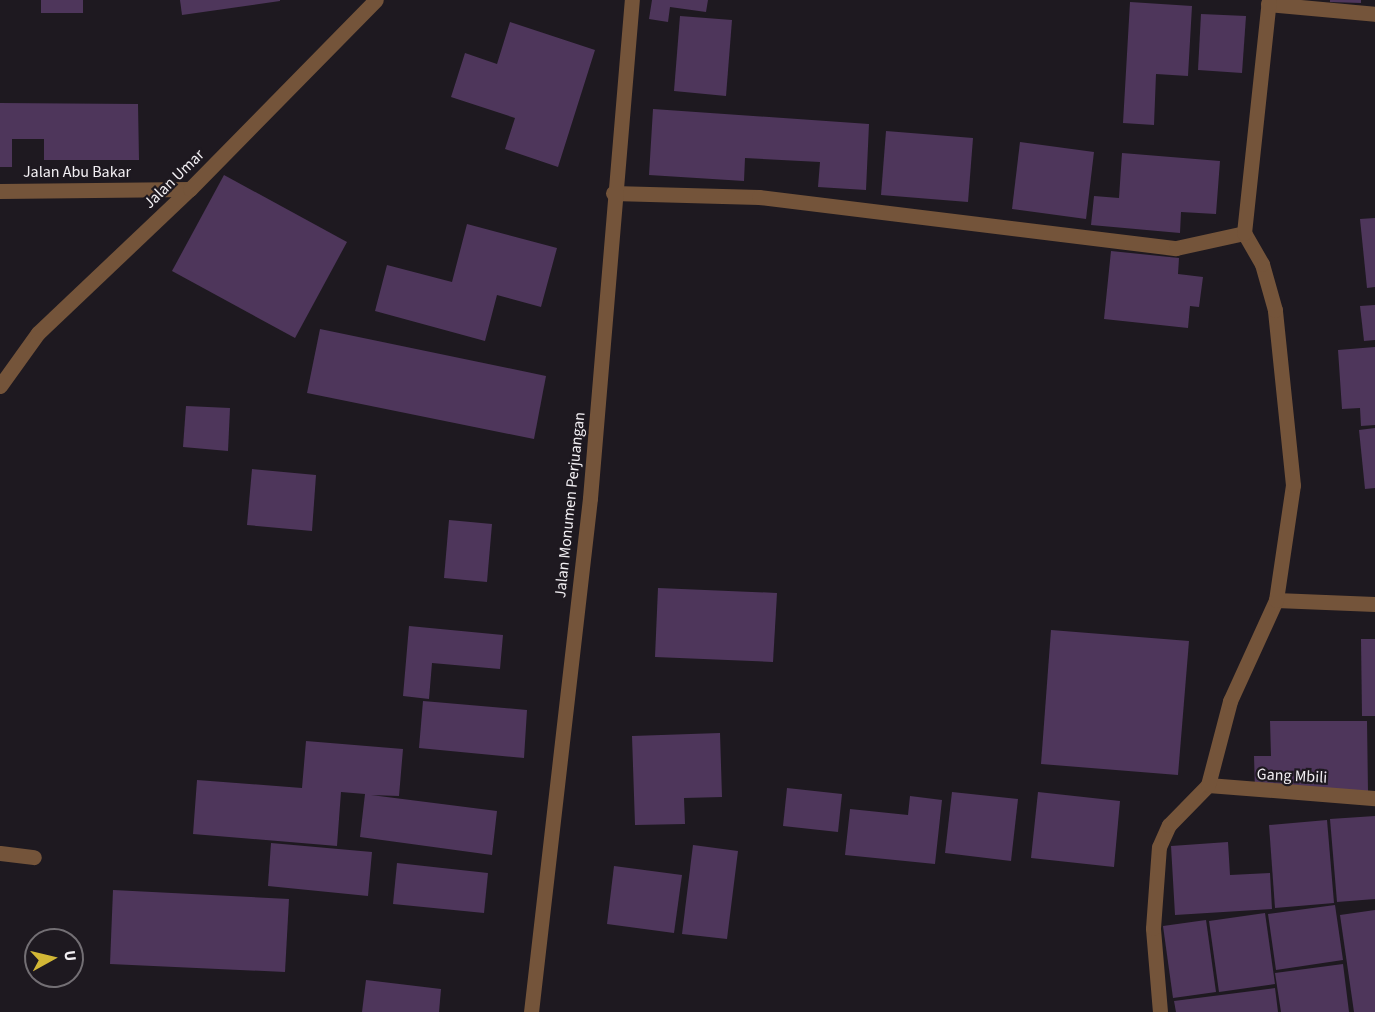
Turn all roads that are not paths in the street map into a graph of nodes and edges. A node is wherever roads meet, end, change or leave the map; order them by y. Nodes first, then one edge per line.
1 (376, 0) edge
2 (632, 0) edge
3 (1268, 2) edge
4 (1375, 14) edge
5 (190, 189) junction
6 (0, 191) edge
7 (613, 193) junction
8 (1244, 233) junction
9 (0, 386) edge
10 (1276, 600) junction
11 (1375, 604) edge
12 (1208, 784) junction
13 (1375, 798) edge
14 (0, 853) edge
15 (34, 857) dead end
16 (531, 1012) edge
17 (1160, 1012) edge

1 - 5 street, Jalan Umar
2 - 7 street, Jalan Monumen Perjuangan
3 - 4 street
3 - 8 street
5 - 6 street, Jalan Abu Bakar
5 - 9 street, Jalan Umar
7 - 8 street
7 - 16 street, Jalan Monumen Perjuangan
8 - 10 street
10 - 11 street
10 - 12 street
12 - 13 street, Gang Mbili
12 - 17 street
14 - 15 street

